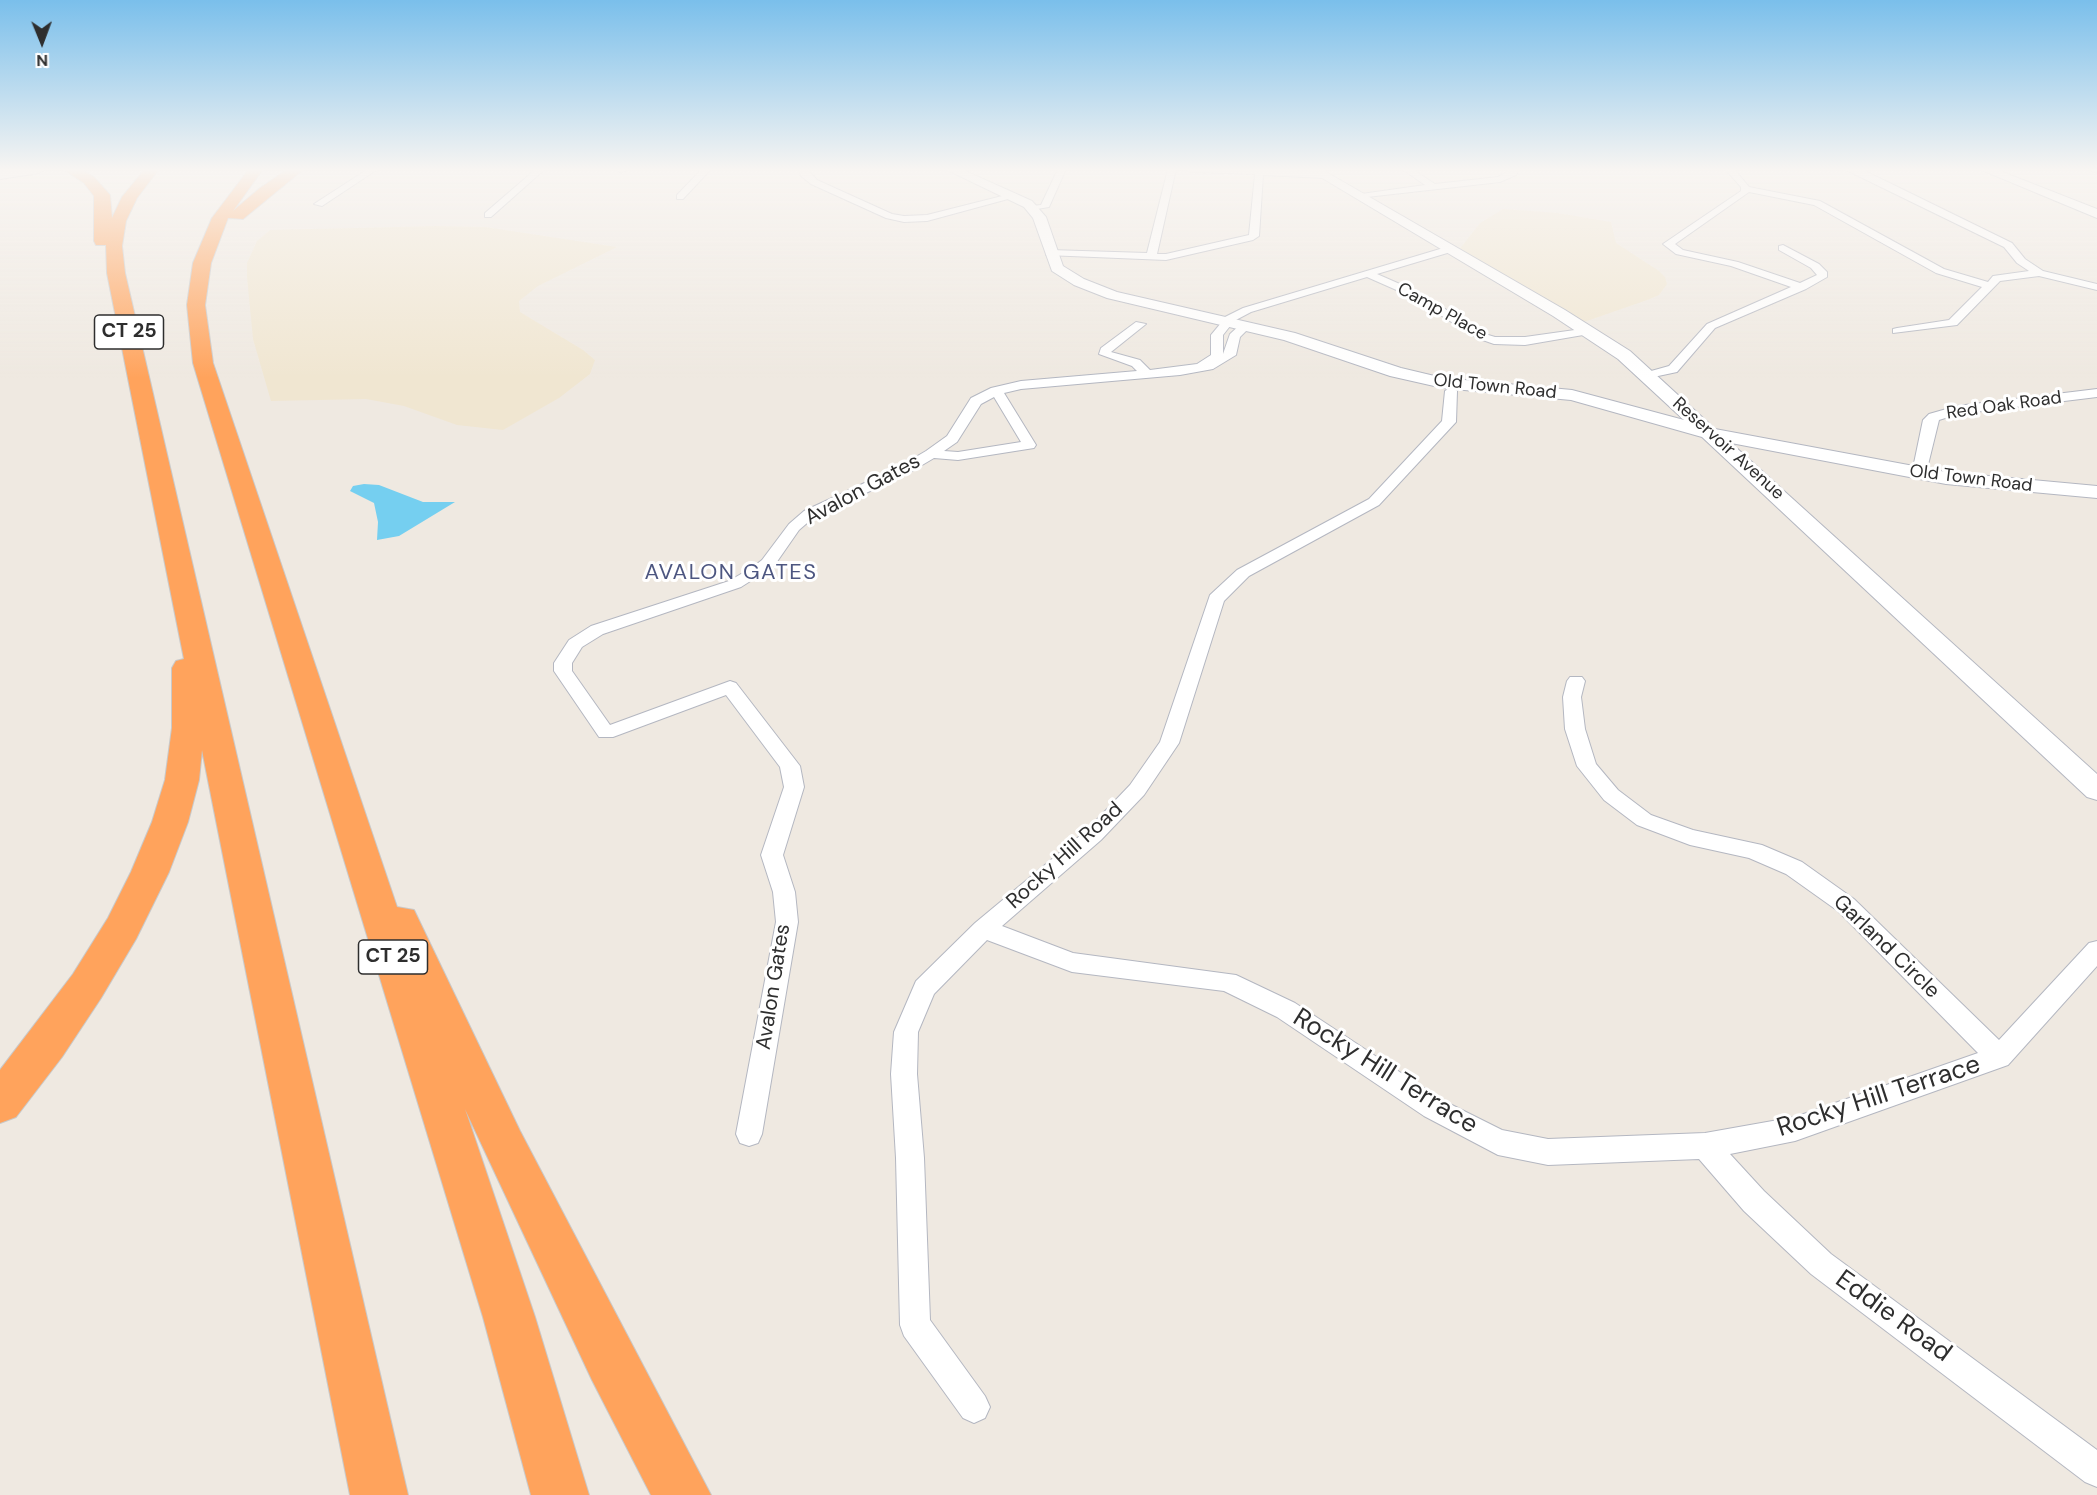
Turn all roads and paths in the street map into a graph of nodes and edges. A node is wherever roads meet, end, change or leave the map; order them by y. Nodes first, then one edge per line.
1 (103, 239) edge
2 (115, 239) edge
3 (211, 239) edge
4 (223, 239) edge
5 (1046, 239) edge
6 (1156, 239) edge
7 (1243, 239) edge
8 (1433, 239) edge
9 (1676, 239) edge
10 (1882, 239) edge
11 (1995, 239) edge
12 (1783, 248) dead end
13 (1450, 249) junction
14 (1050, 253) junction
15 (1151, 258) junction
16 (2039, 273) junction
17 (1368, 274) junction
18 (118, 283) junction
19 (1988, 285) junction
20 (1802, 287) junction
21 (2097, 287) edge
22 (196, 305) junction
23 (1227, 321) junction
24 (1140, 324) dead end
25 (1246, 326) junction
26 (1589, 331) junction
27 (1897, 331) dead end
28 (1155, 374) junction
29 (1648, 376) junction
30 (994, 391) junction
31 (1452, 391) dead end
32 (2097, 393) edge
33 (1713, 434) junction
34 (931, 454) junction
35 (1919, 473) junction
36 (2097, 492) edge
37 (187, 601) junction
38 (1576, 681) dead end
39 (2097, 790) edge
40 (341, 794) junction
41 (983, 929) junction
42 (2097, 950) edge
43 (1999, 1057) junction
44 (0, 1103) edge
45 (749, 1134) dead end
46 (1705, 1146) junction
47 (974, 1407) dead end
48 (2097, 1470) edge
49 (379, 1495) edge
50 (560, 1495) edge
51 (682, 1495) edge

1 - 18 highway
2 - 18 highway, CT 25
3 - 22 highway, CT 25
4 - 22 highway
5 - 14 main road, Old Town Road
6 - 15 street
7 - 15 street
8 - 13 main road, Reservoir Avenue
9 - 20 street
10 - 19 street
11 - 16 street
12 - 20 street
13 - 17 street
13 - 26 main road, Reservoir Avenue
14 - 15 street
14 - 23 main road, Old Town Road
16 - 19 street
16 - 21 street
17 - 23 street
17 - 26 street, Camp Place
18 - 37 highway, CT 25
19 - 27 street
20 - 29 street
22 - 40 highway, CT 25
23 - 25 main road, Old Town Road
23 - 28 street, Avalon Gates
24 - 28 street
25 - 28 street, Avalon Gates
25 - 33 main road, Old Town Road
26 - 29 main road, Reservoir Avenue
28 - 30 street, Avalon Gates
29 - 33 main road, Reservoir Avenue
30 - 34 street, Avalon Gates
30 - 34 street, Avalon Gates
31 - 41 street, Rocky Hill Road
32 - 35 street, Red Oak Road
33 - 35 main road, Old Town Road
33 - 39 main road, Reservoir Avenue
34 - 45 street, Avalon Gates
35 - 36 main road, Old Town Road
37 - 44 highway
37 - 49 highway, CT 25
38 - 43 street, Garland Circle
40 - 50 highway, CT 25
40 - 51 highway
41 - 46 street, Rocky Hill Terrace
41 - 47 street, Rocky Hill Road
42 - 43 street, Rocky Hill Terrace
43 - 46 street, Rocky Hill Terrace
46 - 48 street, Eddie Road

